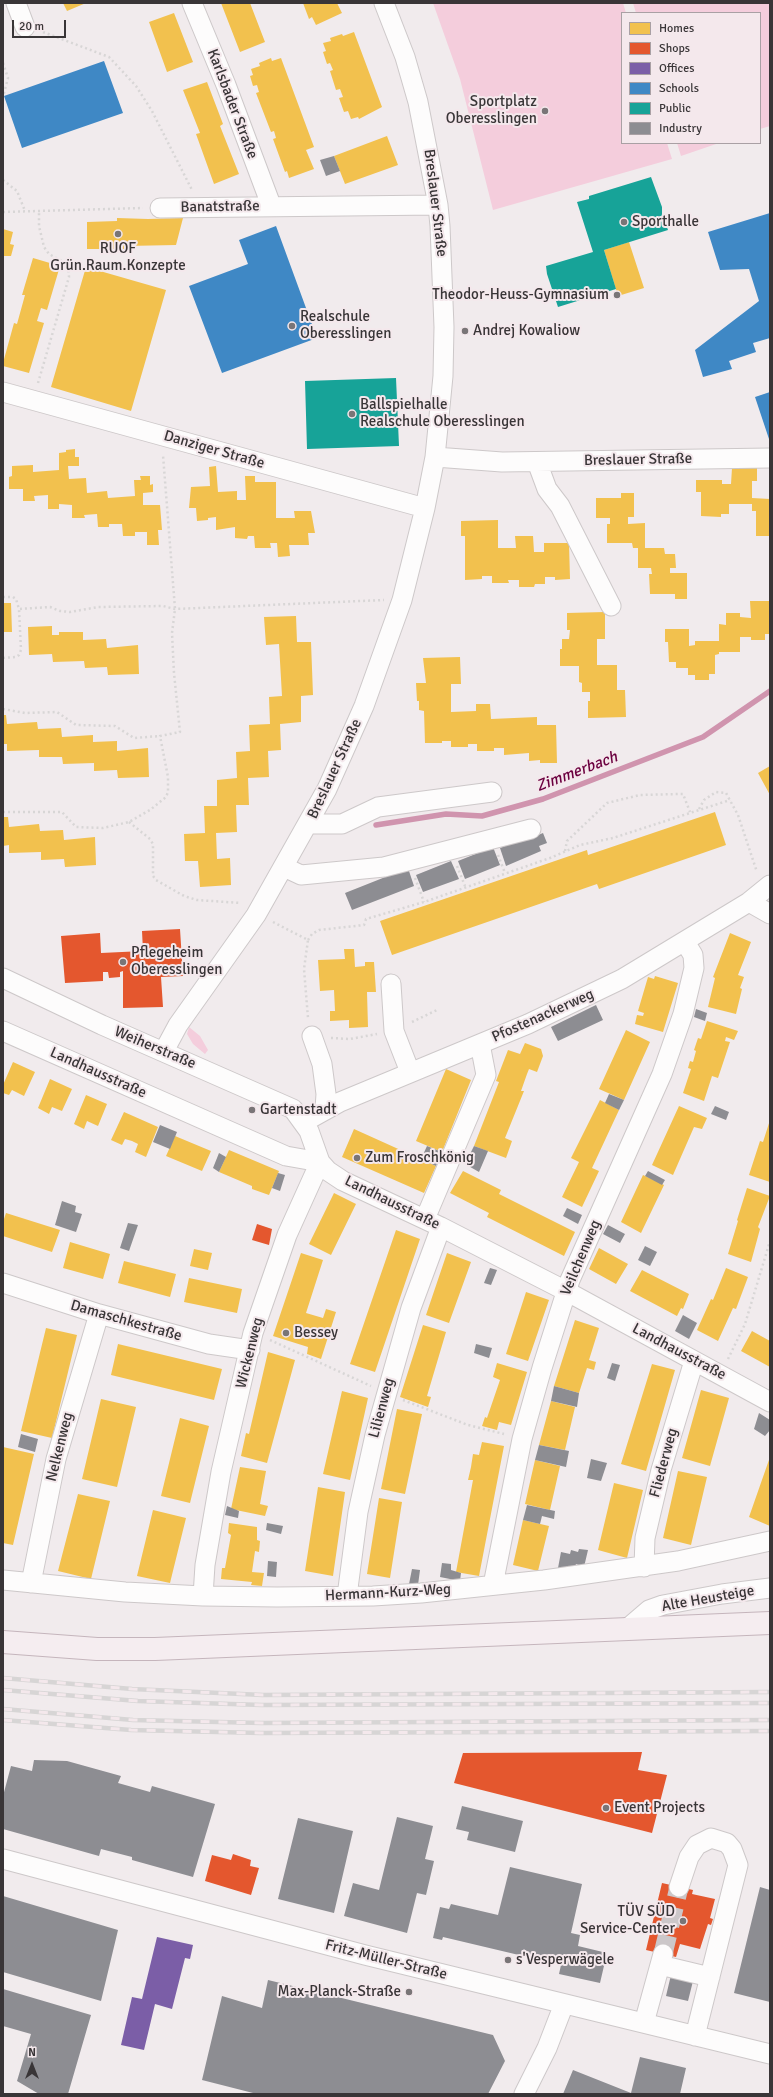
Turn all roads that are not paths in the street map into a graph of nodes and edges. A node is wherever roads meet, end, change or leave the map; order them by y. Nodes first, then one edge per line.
1 (16, 3) edge
2 (192, 3) edge
3 (384, 3) edge
4 (25, 27) road end
5 (271, 205) junction
6 (438, 205) junction
7 (160, 208) road end
8 (3, 392) edge
9 (435, 457) junction
10 (770, 458) edge
11 (537, 462) junction
12 (425, 508) junction
13 (611, 606) dead end
14 (492, 792) dead end
15 (309, 824) junction
16 (531, 829) dead end
17 (284, 867) junction
18 (767, 887) edge
19 (749, 902) junction
20 (770, 914) edge
21 (685, 942) junction
22 (3, 978) edge
23 (391, 984) dead end
24 (3, 1031) edge
25 (312, 1036) road end
26 (480, 1044) junction
27 (164, 1051) junction
28 (410, 1072) junction
29 (325, 1109) junction
30 (304, 1122) junction
31 (320, 1162) junction
32 (433, 1223) junction
33 (3, 1283) edge
34 (566, 1291) junction
35 (99, 1314) junction
36 (252, 1342) junction
37 (694, 1360) junction
38 (770, 1402) edge
39 (770, 1541) edge
40 (644, 1567) junction
41 (3, 1580) edge
42 (31, 1583) junction
43 (493, 1585) junction
44 (770, 1588) edge
45 (203, 1596) junction
46 (347, 1596) junction
47 (770, 1623) edge
48 (628, 1628) junction
49 (3, 1642) edge
50 (3, 1859) edge
51 (679, 1887) tunnel mouth
52 (710, 1976) junction
53 (564, 2004) junction
54 (644, 2024) junction
55 (695, 2036) junction
56 (770, 2054) edge
57 (524, 2094) edge

1 - 4 street
2 - 5 street, Karlsbader Straße
3 - 6 street, Breslauer Straße
5 - 6 street, Banatstraße
5 - 7 street, Banatstraße
6 - 9 street, Breslauer Straße
8 - 12 street, Danziger Straße
9 - 11 street, Breslauer Straße
9 - 12 street, Breslauer Straße
10 - 11 street, Breslauer Straße
11 - 13 street
12 - 15 street, Breslauer Straße
14 - 15 street
15 - 17 street, Breslauer Straße
16 - 17 street
17 - 27 street, Breslauer Straße
18 - 19 street, Pfostenackerweg
19 - 20 street
19 - 21 street, Pfostenackerweg
21 - 26 street, Pfostenackerweg
21 - 34 street, Veilchenweg
22 - 27 street, Weiherstraße
23 - 28 street
24 - 31 street, Landhausstraße
25 - 29 street
26 - 28 street, Pfostenackerweg
26 - 32 street, Lilienweg
27 - 30 street, Weiherstraße
28 - 29 street, Pfostenackerweg
29 - 30 street, Pfostenackerweg
30 - 31 street
31 - 32 street, Landhausstraße
31 - 36 street, Wickenweg
32 - 34 street, Landhausstraße
32 - 46 street, Lilienweg
33 - 35 street, Damaschkestraße
34 - 37 street, Landhausstraße
34 - 43 street, Veilchenweg
35 - 36 street, Damaschkestraße
35 - 42 street, Nelkenweg
36 - 45 street, Wickenweg
37 - 38 street, Landhausstraße
37 - 40 street, Fliederweg
39 - 40 street, Hermann-Kurz-Weg
40 - 43 street, Hermann-Kurz-Weg
41 - 42 street, Hermann-Kurz-Weg
42 - 45 street, Hermann-Kurz-Weg
43 - 46 street, Hermann-Kurz-Weg
44 - 48 street, Alte Heusteige
45 - 46 street, Hermann-Kurz-Weg
47 - 48 main road
48 - 49 main road
50 - 53 street, Fritz-Müller-Straße
51 - 52 street
52 - 54 street
52 - 55 street
53 - 54 street, Fritz-Müller-Straße
53 - 57 street
54 - 55 street, Fritz-Müller-Straße
55 - 56 street, Fritz-Müller-Straße

